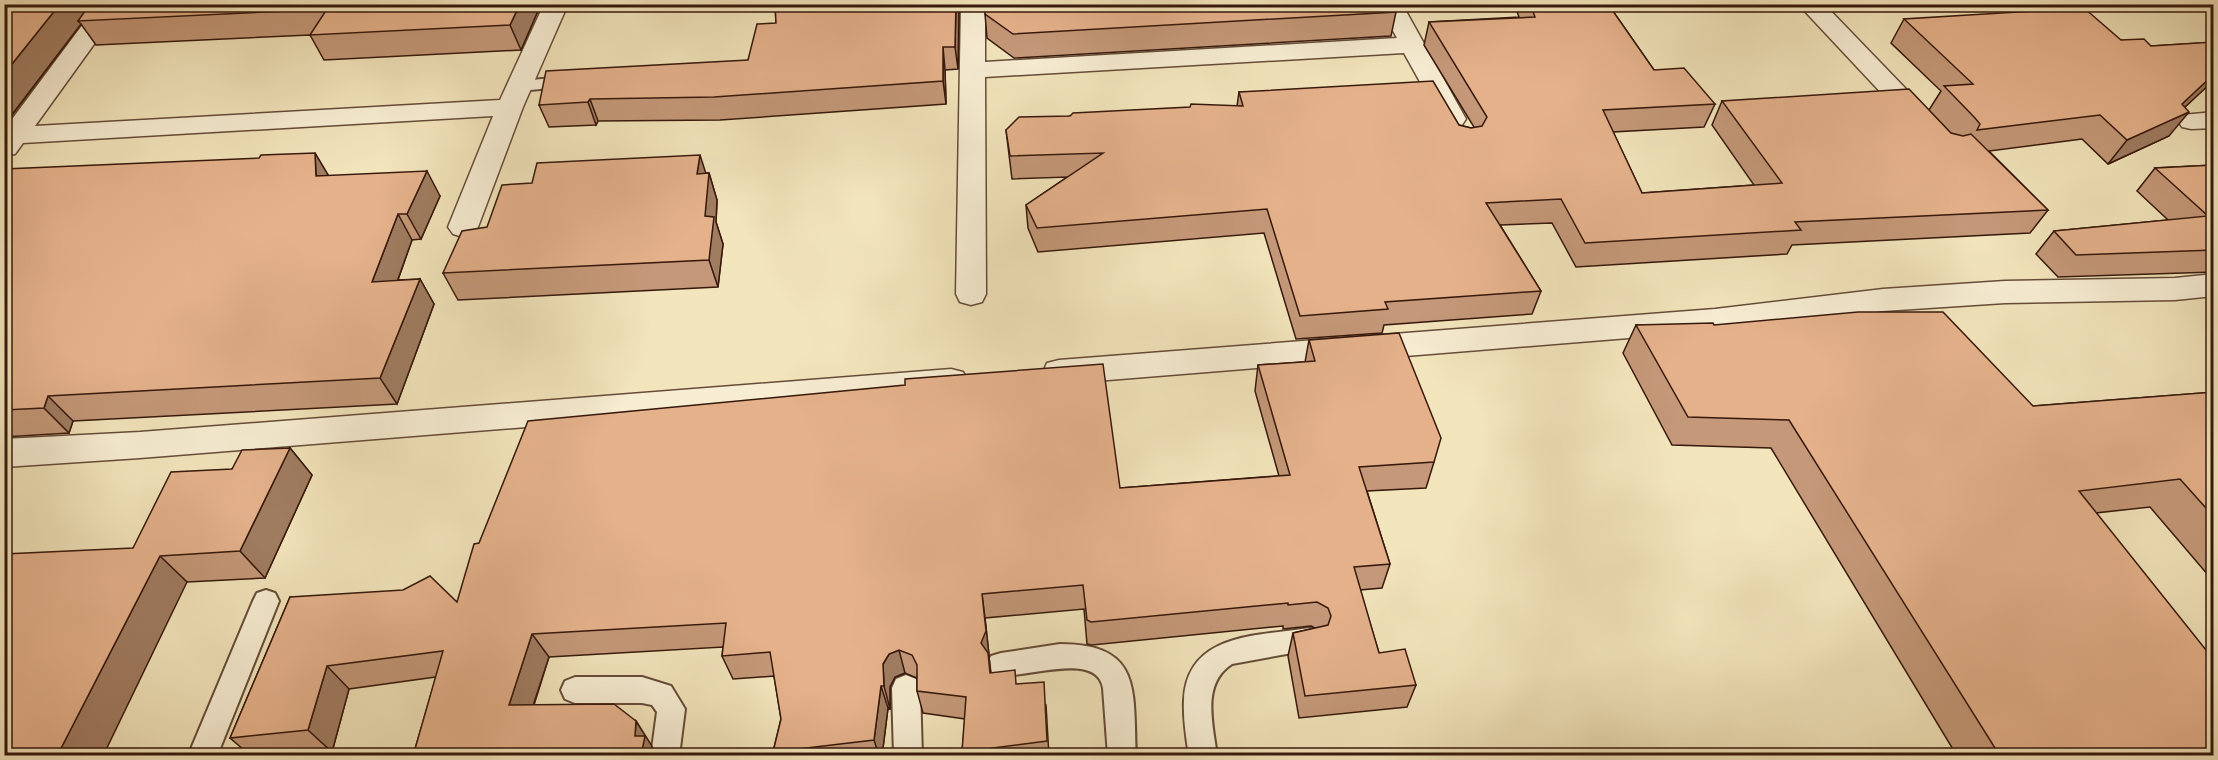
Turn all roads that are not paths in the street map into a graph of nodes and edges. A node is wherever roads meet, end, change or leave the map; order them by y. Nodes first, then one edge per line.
1 (111, 4) edge
2 (556, 4) edge
3 (973, 4) edge
4 (1390, 4) edge
5 (1810, 4) edge
6 (1410, 45) junction
7 (973, 70) junction
8 (589, 80) edge
9 (515, 96) junction
10 (1940, 140) edge
11 (1465, 141) edge
12 (10, 142) edge
13 (463, 227) dead end
14 (2214, 285) edge
15 (971, 294) dead end
16 (1024, 375) edge
17 (979, 378) edge
18 (4, 453) edge
19 (267, 602) dead end
20 (1310, 639) edge
21 (1001, 666) dead end
22 (906, 688) dead end
23 (575, 690) dead end
24 (202, 756) edge
25 (665, 756) edge
26 (908, 756) edge
27 (1122, 756) edge
28 (1203, 756) edge

1 - 12 street
2 - 9 street
3 - 7 street
4 - 6 street
5 - 10 street
6 - 7 street
6 - 11 street
7 - 15 street
8 - 9 lane
9 - 12 street
9 - 13 street
14 - 16 street
17 - 18 street
19 - 24 lane
20 - 28 lane
21 - 27 lane
22 - 26 lane
23 - 25 lane

